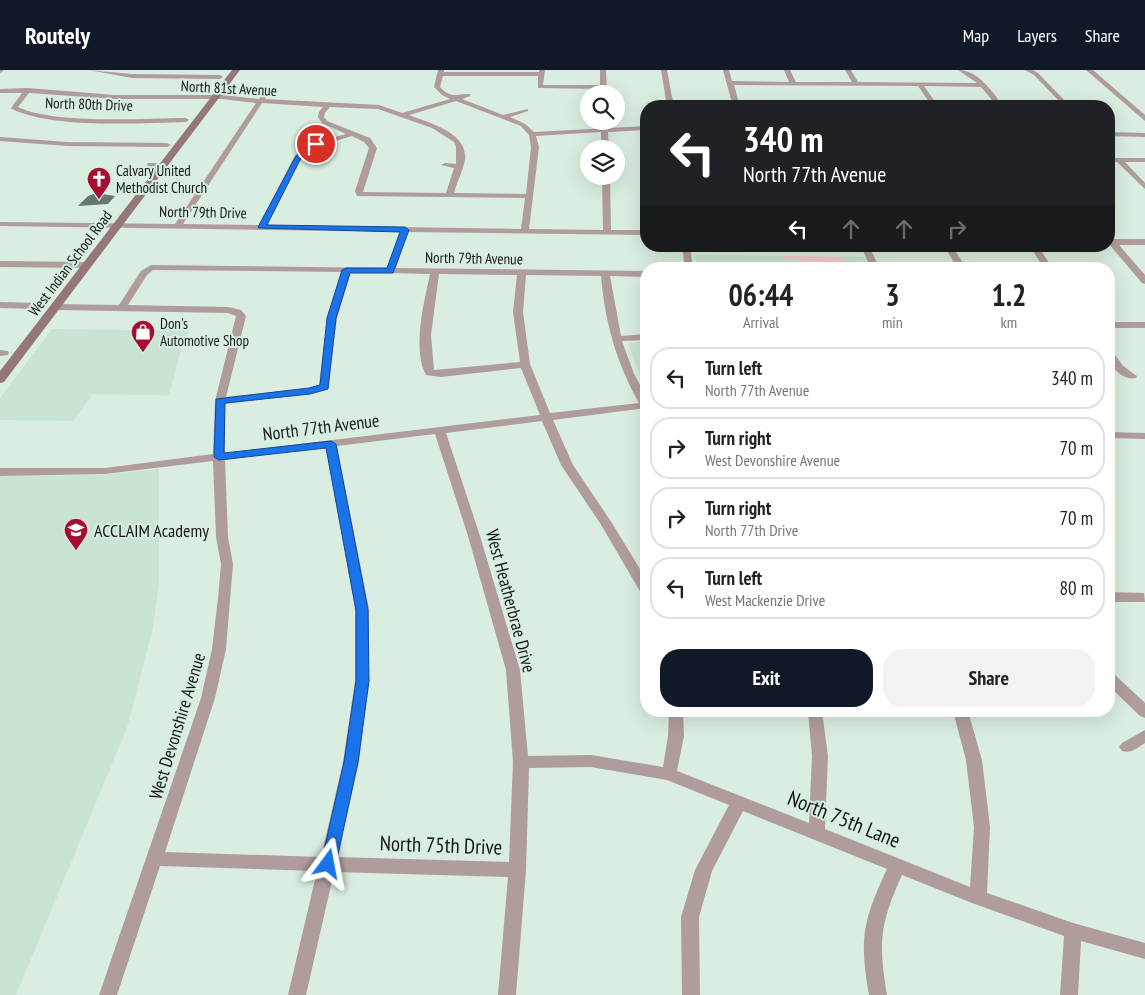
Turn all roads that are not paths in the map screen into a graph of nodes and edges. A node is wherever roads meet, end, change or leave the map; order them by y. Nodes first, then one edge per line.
1 (91, 70) edge
2 (236, 70) edge
3 (603, 70) edge
4 (664, 70) edge
5 (726, 70) edge
6 (787, 70) edge
7 (848, 70) edge
8 (974, 70) edge
9 (1028, 70) edge
10 (1089, 70) edge
11 (963, 71) edge
12 (441, 72) edge
13 (542, 72) edge
14 (220, 77) dead end
15 (729, 82) junction
16 (793, 83) junction
17 (856, 84) junction
18 (920, 84) junction
19 (603, 85) edge
20 (983, 85) junction
21 (580, 89) edge
22 (0, 90) edge
23 (28, 90) junction
24 (468, 95) dead end
25 (215, 97) junction
26 (263, 97) junction
27 (454, 99) junction
28 (669, 100) edge
29 (735, 100) edge
30 (932, 100) edge
31 (995, 100) edge
32 (1061, 100) edge
33 (329, 105) junction
34 (526, 110) dead end
35 (403, 115) junction
36 (504, 117) junction
37 (1145, 119) edge
38 (186, 120) dead end
39 (640, 128) edge
40 (625, 129) edge
41 (604, 130) joint
42 (240, 133) junction
43 (251, 133) dead end
44 (354, 134) junction
45 (532, 134) junction
46 (1115, 134) edge
47 (1145, 135) edge
48 (0, 139) edge
49 (12, 140) junction
50 (605, 140) edge
51 (167, 145) dead end
52 (0, 147) edge
53 (1115, 160) edge
54 (1119, 160) junction
55 (1145, 160) edge
56 (151, 165) dead end
57 (164, 165) junction
58 (444, 166) dead end
59 (459, 166) junction
60 (606, 185) edge
61 (1145, 187) edge
62 (449, 196) junction
63 (530, 196) junction
64 (0, 224) edge
65 (117, 226) junction
66 (178, 226) junction
67 (262, 227) junction
68 (405, 230) junction
69 (525, 231) junction
70 (607, 232) junction
71 (640, 233) edge
72 (1115, 240) edge
73 (1145, 242) edge
74 (1115, 246) edge
75 (0, 264) edge
76 (87, 265) junction
77 (346, 270) junction
78 (390, 271) junction
79 (435, 271) junction
80 (522, 273) junction
81 (605, 274) junction
82 (640, 274) edge
83 (1145, 281) edge
84 (0, 305) edge
85 (41, 306) dead end
86 (55, 307) junction
87 (122, 308) junction
88 (1115, 325) edge
89 (1145, 325) edge
90 (640, 337) edge
91 (615, 339) junction
92 (1115, 362) edge
93 (525, 364) junction
94 (1132, 376) dead end
95 (0, 379) edge
96 (640, 394) edge
97 (220, 401) junction
98 (640, 406) edge
99 (546, 417) junction
100 (440, 431) junction
101 (1115, 435) edge
102 (1145, 436) edge
103 (331, 444) junction
104 (219, 457) junction
105 (0, 472) edge
106 (640, 580) edge
107 (1115, 597) edge
108 (1144, 598) edge
109 (1115, 684) edge
110 (1145, 712) edge
111 (676, 717) edge
112 (816, 717) edge
113 (962, 717) edge
114 (1145, 736) edge
115 (1127, 747) dead end
116 (521, 762) junction
117 (670, 774) junction
118 (740, 802) junction
119 (816, 833) junction
120 (154, 859) junction
121 (328, 864) junction
122 (898, 865) junction
123 (517, 870) junction
124 (978, 898) junction
125 (1073, 931) junction
126 (1145, 951) edge
127 (108, 995) edge
128 (297, 995) edge
129 (507, 995) edge
130 (691, 995) edge
131 (878, 995) edge
132 (1069, 995) edge

1 - 14 street
2 - 25 main road, West Indian School Road
3 - 19 street
4 - 28 street
5 - 15 street
6 - 16 street
7 - 17 street
8 - 11 street
9 - 32 street
10 - 37 street
11 - 20 street
12 - 13 street
12 - 27 street
13 - 21 street
15 - 16 street
15 - 29 street
16 - 17 street
17 - 18 street
18 - 20 street
18 - 30 street
20 - 31 street
22 - 23 street, North 81st Avenue
23 - 25 street, North 81st Avenue
23 - 38 street, North 80th Drive
24 - 27 street
25 - 26 street, North 81st Avenue
25 - 57 main road, West Indian School Road
26 - 33 street, North 81st Avenue
26 - 42 street
27 - 35 street
27 - 36 street
33 - 35 street, North 81st Avenue
33 - 44 street
34 - 36 street
35 - 59 street, North 81st Avenue
36 - 45 street
39 - 40 street
41 - 45 street
41 - 50 street
42 - 43 street
42 - 66 street
44 - 62 street
44 - 67 street
45 - 63 street
46 - 47 street
48 - 49 street
49 - 51 street
49 - 52 street
53 - 54 street
54 - 55 street
54 - 61 street
56 - 57 street
57 - 65 main road, West Indian School Road
58 - 59 street
59 - 62 street
60 - 70 street
62 - 63 street
63 - 69 street
64 - 65 street, North 79th Drive
65 - 66 street, North 79th Drive
65 - 76 main road, West Indian School Road
66 - 67 street, North 79th Drive
67 - 68 street, North 79th Drive
68 - 69 street, North 79th Drive
68 - 78 street
69 - 70 street, North 79th Drive
70 - 71 street, North 79th Drive
72 - 73 street
74 - 83 street
75 - 76 street
76 - 86 main road, West Indian School Road
77 - 78 street, North 79th Avenue
77 - 87 street, North 79th Avenue
77 - 97 street
78 - 79 street, North 79th Avenue
79 - 80 street, North 79th Avenue
79 - 93 street
80 - 81 street, North 79th Avenue
80 - 93 street
81 - 82 street, North 79th Avenue
81 - 91 street
84 - 85 street
86 - 87 street
86 - 95 main road, West Indian School Road
87 - 97 street, West Devonshire Avenue
88 - 89 street
90 - 91 street
91 - 96 street
92 - 94 street
93 - 99 street
97 - 104 street, West Devonshire Avenue
98 - 99 street, North 77th Avenue
99 - 100 street, North 77th Avenue
99 - 106 street
100 - 103 street, North 77th Avenue
100 - 116 street, West Heatherbrae Drive
101 - 102 street
103 - 104 street, North 77th Avenue
103 - 121 street
104 - 105 street, North 77th Avenue
104 - 120 street, West Devonshire Avenue
107 - 108 street
109 - 110 street
111 - 117 street
112 - 119 street
113 - 124 street
114 - 115 street
116 - 117 street, North 75th Lane
116 - 123 street, West Heatherbrae Drive
117 - 118 street, North 75th Lane
118 - 119 street, North 75th Lane
118 - 130 street
119 - 122 street, North 75th Lane
120 - 121 street, North 75th Drive
120 - 127 street, West Devonshire Avenue
121 - 123 street, North 75th Drive
121 - 128 street
122 - 124 street, North 75th Lane
122 - 131 street
123 - 129 street, West Heatherbrae Drive
124 - 125 street, North 75th Lane
125 - 126 street, North 75th Lane
125 - 132 street

